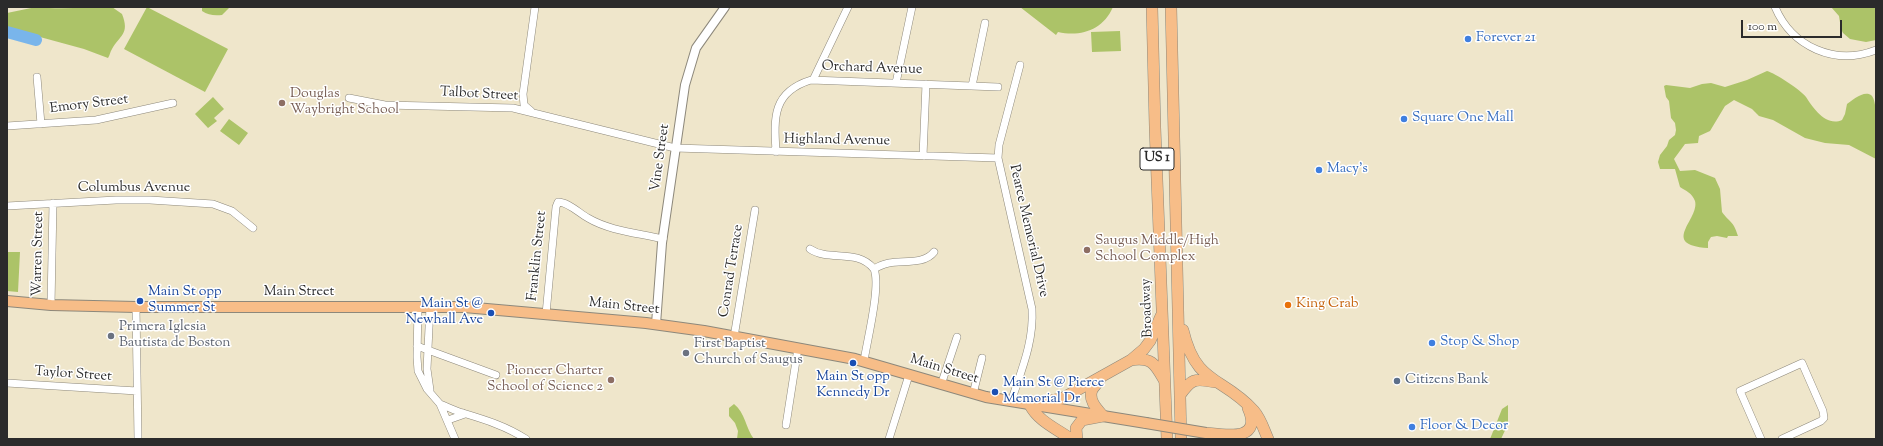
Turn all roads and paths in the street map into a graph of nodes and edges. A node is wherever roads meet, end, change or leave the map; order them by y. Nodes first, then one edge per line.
1 (535, 7) edge
2 (725, 7) edge
3 (848, 7) edge
4 (912, 7) edge
5 (1152, 7) edge
6 (1171, 7) edge
7 (1774, 7) edge
8 (985, 23) dead end
9 (1876, 50) edge
10 (1020, 65) dead end
11 (37, 77) dead end
12 (813, 80) junction
13 (896, 83) junction
14 (926, 84) junction
15 (972, 86) junction
16 (998, 87) dead end
17 (349, 98) dead end
18 (173, 103) dead end
19 (533, 112) junction
20 (41, 124) junction
21 (7, 126) edge
22 (675, 148) junction
23 (776, 152) junction
24 (923, 156) junction
25 (998, 158) junction
26 (53, 203) junction
27 (7, 206) edge
28 (755, 210) dead end
29 (253, 228) dead end
30 (663, 239) junction
31 (810, 249) dead end
32 (934, 252) dead end
33 (874, 269) junction
34 (7, 301) edge
35 (1177, 304) junction
36 (51, 305) junction
37 (136, 307) junction
38 (418, 307) junction
39 (430, 307) junction
40 (1163, 310) junction
41 (546, 314) junction
42 (656, 324) junction
43 (734, 337) junction
44 (957, 337) dead end
45 (417, 346) junction
46 (798, 348) junction
47 (428, 350) junction
48 (982, 358) dead end
49 (1131, 360) junction
50 (864, 362) junction
51 (909, 374) junction
52 (496, 375) dead end
53 (1102, 377) junction
54 (1165, 382) junction
55 (7, 383) edge
56 (1216, 383) junction
57 (941, 385) junction
58 (137, 391) junction
59 (430, 391) junction
60 (973, 394) junction
61 (1180, 395) junction
62 (1011, 402) junction
63 (440, 404) junction
64 (1030, 405) junction
65 (1247, 405) junction
66 (465, 414) junction
67 (1103, 416) junction
68 (448, 420) junction
69 (786, 425) dead end
70 (1206, 433) junction
71 (138, 439) edge
72 (455, 439) edge
73 (526, 439) edge
74 (889, 439) edge
75 (1071, 439) edge
76 (1077, 439) edge
77 (1167, 439) edge
78 (1181, 439) edge
79 (1226, 439) edge
80 (1268, 439) edge
81 (1761, 439) edge
82 (1782, 439) edge

1 - 19 street
2 - 22 street, Vine Street
3 - 12 street
4 - 13 street
5 - 40 highway, Broadway / US 1
6 - 35 highway, Broadway / US 1
7 - 9 street
8 - 15 street
10 - 25 street, Pearce Memorial Drive
11 - 20 street
12 - 13 street, Orchard Avenue
12 - 23 street, Orchard Avenue
13 - 14 street, Orchard Avenue
14 - 15 street, Orchard Avenue
14 - 24 street
15 - 16 street, Orchard Avenue
17 - 19 street, Talbot Street
18 - 20 street, Emory Street
19 - 22 street, Talbot Street
20 - 21 street, Emory Street
22 - 23 street, Highland Avenue
22 - 30 street, Vine Street
23 - 24 street, Highland Avenue
24 - 25 street, Highland Avenue
25 - 62 street, Pearce Memorial Drive
26 - 27 street, Columbus Avenue
26 - 29 street, Columbus Avenue
26 - 36 street, Warren Street
28 - 43 street, Conrad Terrace
30 - 41 street, Franklin Street
30 - 42 street, Vine Street
31 - 33 street
32 - 33 street
33 - 50 street
34 - 36 main road, Main Street
35 - 56 highway
35 - 61 highway, Broadway / US 1
36 - 37 main road, Main Street
37 - 38 main road, Main Street
37 - 58 street
38 - 39 main road, Main Street
38 - 45 street
39 - 41 main road, Main Street
39 - 47 street
40 - 49 highway
40 - 54 highway, Broadway / US 1
41 - 42 main road, Main Street
42 - 43 main road, Main Street
43 - 46 main road, Main Street
44 - 57 street
45 - 47 street
45 - 59 street
46 - 50 main road, Main Street
46 - 69 street
47 - 52 street
47 - 59 street
48 - 60 street
49 - 53 highway
49 - 54 highway
50 - 51 main road, Main Street
51 - 57 main road, Main Street
51 - 74 street
53 - 64 highway
53 - 67 highway
54 - 77 highway, Broadway / US 1
55 - 58 street, Taylor Street
56 - 61 highway
56 - 65 highway
57 - 60 main road, Main Street
58 - 71 street
59 - 63 street
60 - 62 main road, Main Street
61 - 78 highway, Broadway / US 1
62 - 64 main road, Main Street
63 - 66 street
63 - 68 street
64 - 67 main road, Main Street
64 - 75 highway
65 - 70 highway
65 - 80 highway
66 - 68 street
66 - 73 street
67 - 70 main road, Main Street, bridge
67 - 76 highway
68 - 72 street
70 - 79 main road, Main Street
81 - 82 street

